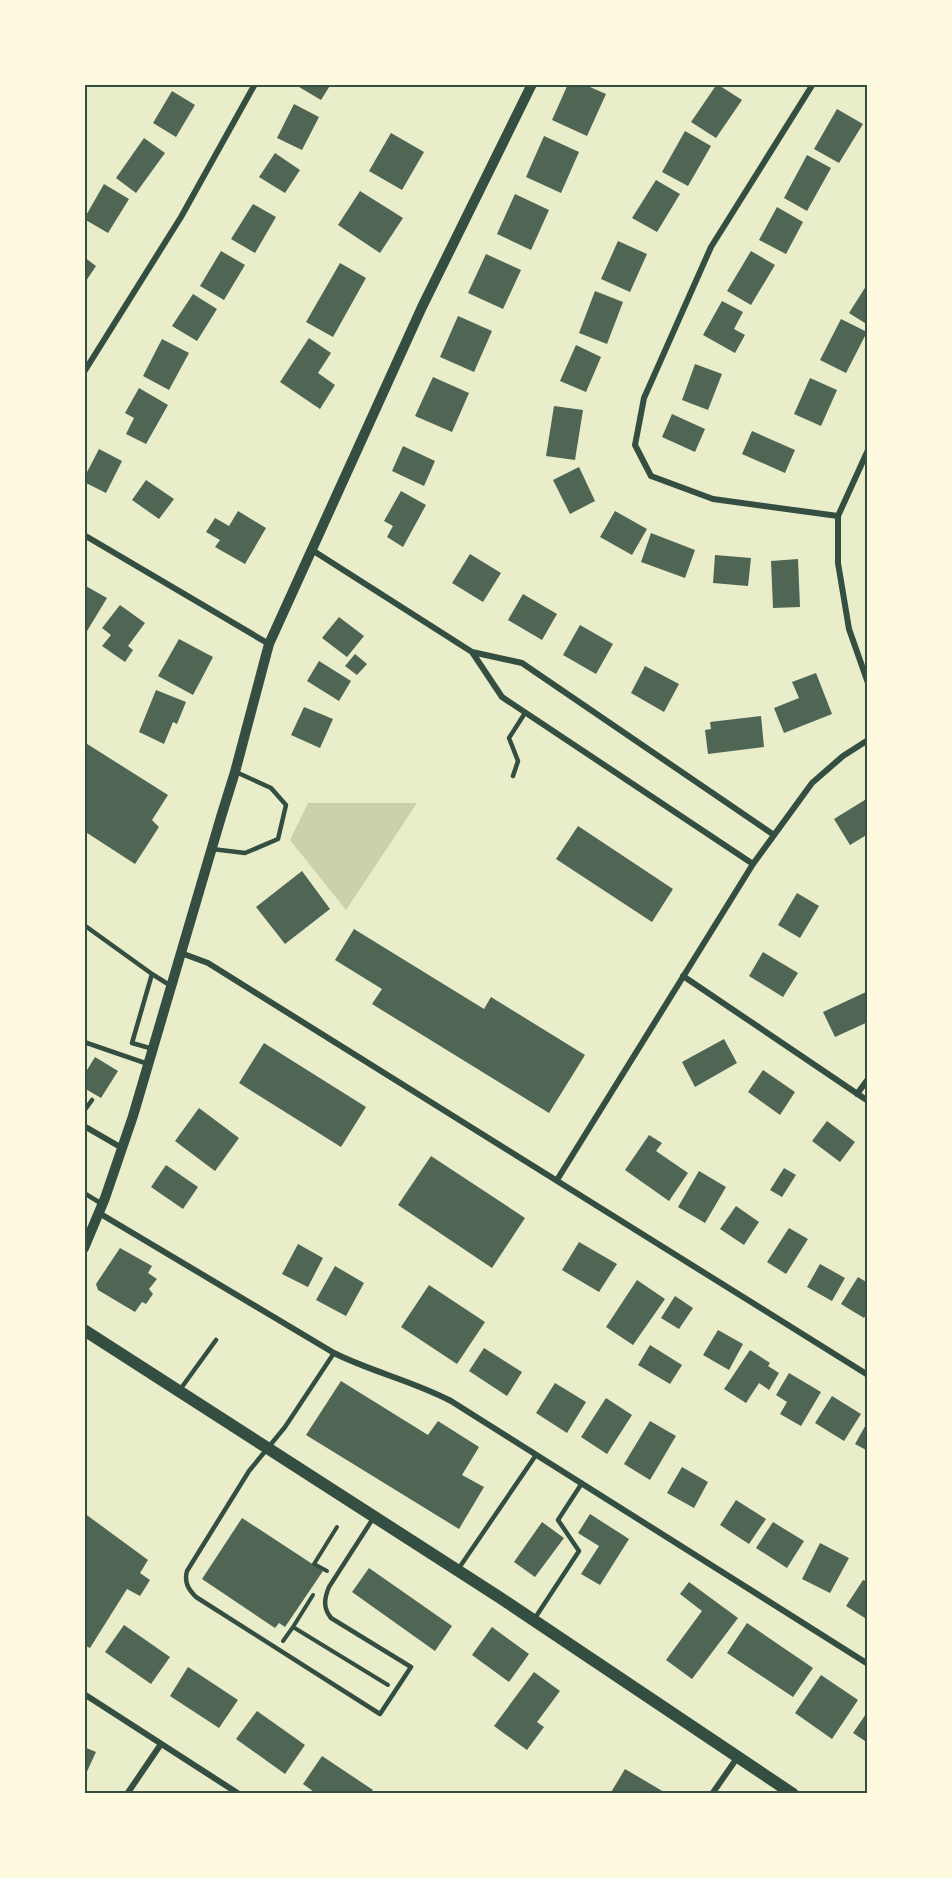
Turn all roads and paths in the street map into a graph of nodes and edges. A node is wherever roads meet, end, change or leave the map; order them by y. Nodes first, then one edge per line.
1 (255, 84) edge
2 (532, 84) edge
3 (813, 84) edge
4 (84, 372) edge
5 (868, 450) edge
6 (838, 516) junction
7 (84, 535) edge
8 (312, 550) junction
9 (269, 645) junction
10 (472, 652) junction
11 (868, 683) edge
12 (525, 713) junction
13 (868, 740) edge
14 (236, 772) junction
15 (513, 776) dead end
16 (774, 835) junction
17 (212, 849) junction
18 (753, 864) junction
19 (84, 926) edge
20 (181, 953) junction
21 (152, 974) junction
22 (683, 976) junction
23 (171, 986) junction
24 (84, 1042) edge
25 (132, 1043) junction
26 (153, 1049) junction
27 (128, 1057) junction
28 (148, 1064) junction
29 (868, 1079) edge
30 (857, 1094) junction
31 (92, 1100) dead end
32 (868, 1101) edge
33 (84, 1112) edge
34 (84, 1126) edge
35 (122, 1148) junction
36 (557, 1180) junction
37 (84, 1193) edge
38 (100, 1208) junction
39 (84, 1248) edge
40 (84, 1330) edge
41 (216, 1340) dead end
42 (334, 1353) junction
43 (868, 1375) edge
44 (179, 1391) junction
45 (267, 1449) junction
46 (536, 1455) junction
47 (582, 1483) junction
48 (374, 1517) junction
49 (337, 1527) dead end
50 (457, 1570) junction
51 (324, 1577) dead end
52 (318, 1587) dead end
53 (534, 1621) junction
54 (293, 1627) junction
55 (285, 1640) dead end
56 (868, 1664) edge
57 (387, 1685) dead end
58 (84, 1694) edge
59 (161, 1744) junction
60 (736, 1758) junction
61 (127, 1794) edge
62 (239, 1794) edge
63 (712, 1794) edge
64 (793, 1794) edge

1 - 4 street
2 - 8 street
3 - 6 street
5 - 6 street
6 - 11 street
7 - 9 street
8 - 9 street
8 - 10 street
9 - 14 street
10 - 12 street
10 - 16 street
12 - 15 lane
12 - 18 street
13 - 16 street
14 - 17 street
14 - 17 lane
16 - 18 street
17 - 20 street
18 - 22 street
19 - 21 lane
20 - 23 street
20 - 36 street
21 - 23 lane
21 - 25 lane
22 - 30 street
22 - 36 street
23 - 26 street
24 - 27 lane
25 - 26 lane
25 - 27 lane
26 - 28 street
27 - 28 lane
28 - 35 street
29 - 30 street
30 - 32 street
31 - 33 lane
34 - 35 street
35 - 38 street
36 - 43 street
37 - 38 lane
38 - 39 street
38 - 42 street
40 - 44 main road
41 - 44 lane
42 - 45 lane
42 - 46 street
44 - 45 main road
45 - 48 main road
45 - 48 lane
46 - 47 street
46 - 50 lane
47 - 53 lane
47 - 56 street
48 - 50 main road
49 - 51 path
50 - 53 main road
52 - 54 path
53 - 60 main road
54 - 55 path
54 - 57 path
58 - 59 street
59 - 61 street
59 - 62 street
60 - 63 street
60 - 64 main road

